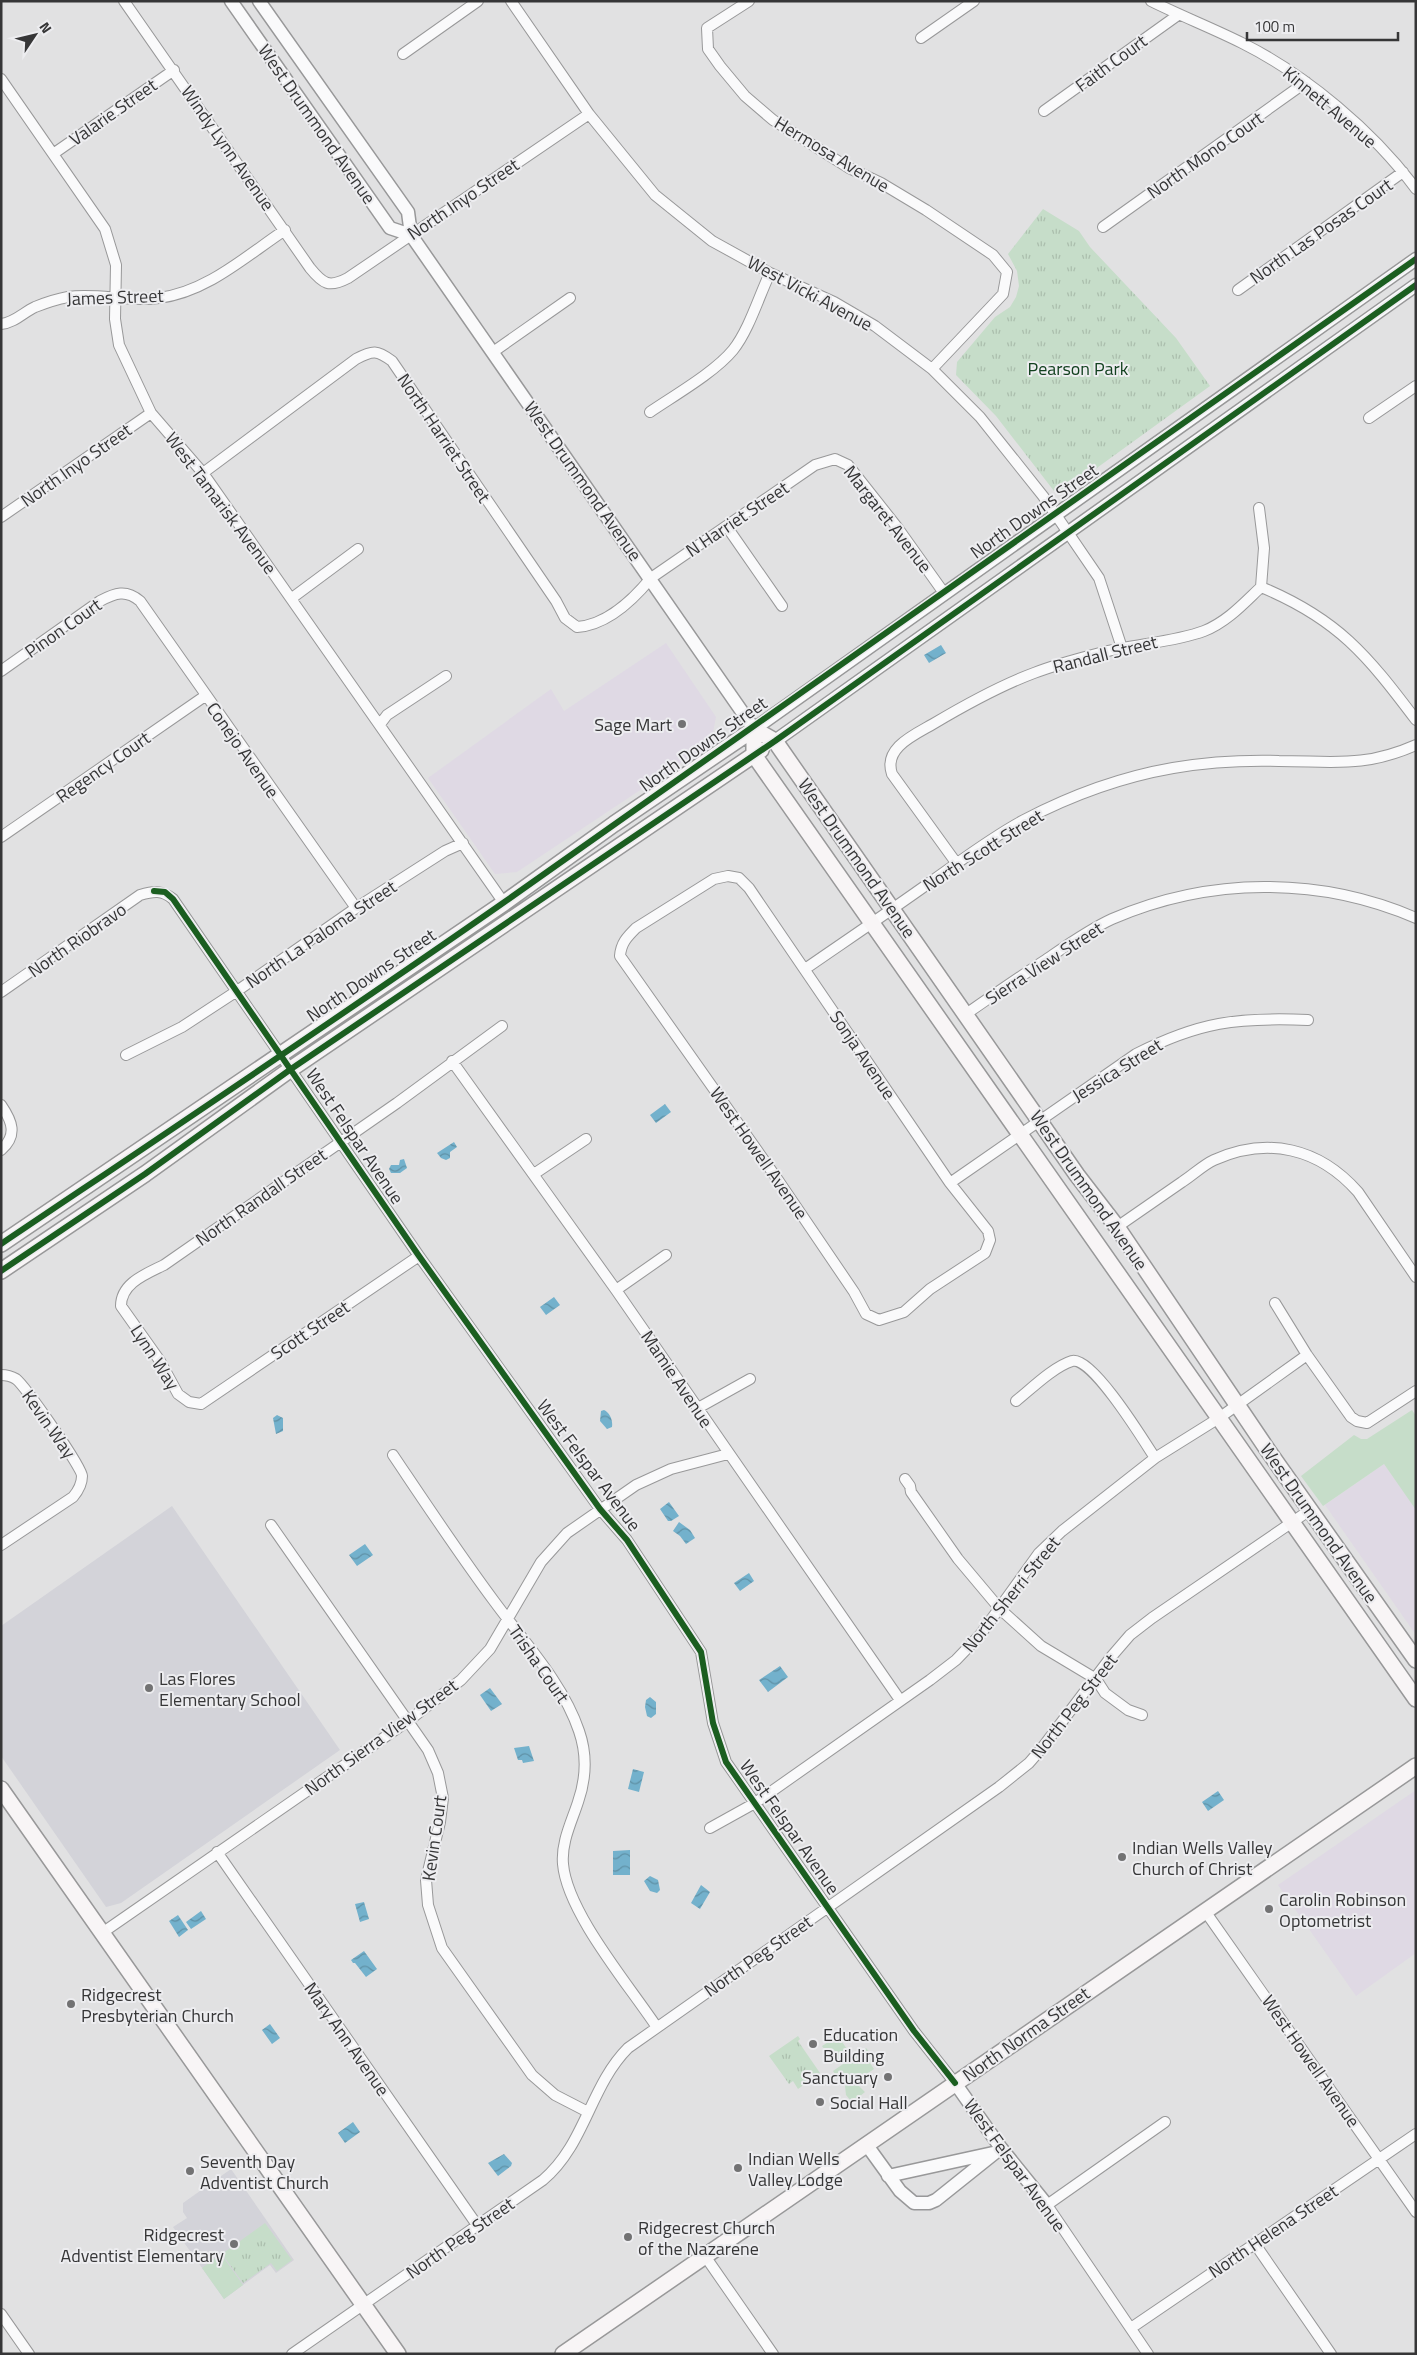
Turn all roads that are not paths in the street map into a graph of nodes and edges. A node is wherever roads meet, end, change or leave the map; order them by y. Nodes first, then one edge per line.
1 (124, 1) edge
2 (231, 1) edge
3 (259, 1) edge
4 (478, 1) edge
5 (512, 1) edge
6 (749, 1) edge
7 (974, 1) edge
8 (1152, 1) edge
9 (1178, 15) junction
10 (922, 38) dead end
11 (403, 54) dead end
12 (174, 70) junction
13 (1, 79) edge
14 (1306, 82) junction
15 (1044, 111) dead end
16 (589, 114) junction
17 (53, 154) junction
18 (1403, 172) junction
19 (1416, 189) edge
20 (1103, 226) dead end
21 (285, 230) junction
22 (411, 235) junction
23 (1416, 259) edge
24 (770, 273) junction
25 (337, 284) joint
26 (1416, 285) edge
27 (1238, 290) dead end
28 (117, 297) junction
29 (570, 298) dead end
30 (1, 324) edge
31 (493, 352) junction
32 (932, 369) junction
33 (1416, 386) edge
34 (650, 412) dead end
35 (151, 413) junction
36 (1369, 418) dead end
37 (824, 461) joint
38 (203, 473) junction
39 (1259, 508) dead end
40 (1056, 514) junction
41 (1, 517) edge
42 (727, 527) junction
43 (1068, 531) junction
44 (358, 549) dead end
45 (651, 578) junction
46 (1261, 587) junction
47 (944, 593) junction
48 (128, 594) joint
49 (292, 598) junction
50 (782, 606) dead end
51 (1122, 648) junction
52 (1, 671) edge
53 (446, 676) dead end
54 (205, 696) junction
55 (1416, 720) edge
56 (381, 723) junction
57 (754, 728) junction
58 (775, 741) junction
59 (1416, 745) edge
60 (754, 754) junction
61 (1, 837) edge
62 (463, 843) junction
63 (956, 864) junction
64 (154, 891) joint
65 (504, 902) junction
66 (356, 908) junction
67 (892, 909) junction
68 (1416, 918) edge
69 (873, 922) junction
70 (805, 970) junction
71 (636, 978) joint
72 (238, 991) junction
73 (1, 992) edge
74 (966, 1014) junction
75 (1308, 1020) dead end
76 (502, 1026) dead end
77 (126, 1055) dead end
78 (281, 1055) junction
79 (452, 1061) junction
80 (291, 1069) junction
81 (1, 1106) edge
82 (1039, 1121) junction
83 (1020, 1133) junction
84 (586, 1139) dead end
85 (340, 1141) junction
86 (5, 1146) edge
87 (534, 1174) junction
88 (950, 1183) junction
89 (1117, 1227) junction
90 (989, 1236) joint
91 (1, 1244) edge
92 (666, 1255) dead end
93 (419, 1256) junction
94 (2, 1268) edge
95 (1416, 1276) edge
96 (616, 1290) junction
97 (121, 1298) joint
98 (1275, 1303) dead end
99 (1307, 1355) junction
100 (5, 1375) edge
101 (750, 1379) dead end
102 (1416, 1391) edge
103 (1016, 1401) dead end
104 (201, 1404) joint
105 (1237, 1404) junction
106 (698, 1408) junction
107 (1219, 1418) junction
108 (728, 1454) junction
109 (393, 1455) dead end
110 (1155, 1458) junction
111 (905, 1479) dead end
112 (600, 1509) junction
113 (1310, 1510) junction
114 (1293, 1522) junction
115 (271, 1525) dead end
116 (1, 1545) edge
117 (1000, 1609) junction
118 (508, 1620) junction
119 (1416, 1660) edge
120 (1096, 1679) junction
121 (1416, 1699) edge
122 (900, 1700) junction
123 (1142, 1714) dead end
124 (408, 1721) junction
125 (1416, 1766) edge
126 (1, 1790) edge
127 (756, 1802) junction
128 (710, 1828) dead end
129 (217, 1852) junction
130 (829, 1908) junction
131 (1205, 1911) junction
132 (102, 1933) junction
133 (656, 2026) junction
134 (955, 2083) junction
135 (588, 2112) junction
136 (1166, 2122) dead end
137 (1416, 2134) edge
138 (866, 2144) junction
139 (999, 2151) junction
140 (1378, 2159) junction
141 (888, 2176) junction
142 (1047, 2205) junction
143 (1416, 2212) edge
144 (477, 2224) junction
145 (1255, 2244) junction
146 (705, 2256) junction
147 (364, 2305) junction
148 (1, 2314) edge
149 (1131, 2328) junction
150 (29, 2354) edge
151 (292, 2354) edge
152 (398, 2354) edge
153 (563, 2354) edge
154 (773, 2354) edge
155 (1148, 2354) edge
156 (1331, 2354) edge

1 - 12 street, Windy Lynn Avenue
2 - 22 street, West Drummond Avenue
3 - 22 street, West Drummond Avenue
4 - 11 street
5 - 16 street, West Vicki Avenue
6 - 32 street, Hermosa Avenue
7 - 10 street
8 - 9 street, Kinnett Avenue
9 - 14 street, Kinnett Avenue
9 - 15 street, Faith Court
12 - 17 street, Valarie Street
12 - 21 street, Windy Lynn Avenue
13 - 17 street, West Tamarisk Avenue
14 - 18 street, Kinnett Avenue
14 - 20 street, North Mono Court
16 - 22 street, North Inyo Street
16 - 24 street, West Vicki Avenue
17 - 28 street, West Tamarisk Avenue
18 - 19 street, Kinnett Avenue
18 - 27 street, North Las Posas Court
21 - 25 street, Windy Lynn Avenue
21 - 28 street, James Street
22 - 25 street, North Inyo Street
22 - 31 street, West Drummond Avenue
23 - 40 street, North Downs Street
24 - 32 street, West Vicki Avenue
24 - 34 street
26 - 43 street, North Downs Street
28 - 30 street, James Street
28 - 35 street, West Tamarisk Avenue
29 - 31 street
31 - 45 street, West Drummond Avenue
32 - 40 street, West Vicki Avenue
33 - 36 street
35 - 38 street, West Tamarisk Avenue
35 - 41 street, North Inyo Street
37 - 42 street, N Harriet Street
37 - 47 street, Margaret Avenue
38 - 45 street, North Harriet Street
38 - 49 street, West Tamarisk Avenue
39 - 46 street
40 - 43 street, West Vicki Avenue
40 - 47 street, North Downs Street
42 - 45 street, N Harriet Street
42 - 50 street
43 - 51 street, West Vicki Avenue
43 - 58 street, North Downs Street
44 - 49 street
45 - 57 street, West Drummond Avenue
46 - 51 street, Randall Street
46 - 55 street
47 - 57 street, North Downs Street
48 - 52 street, Pinon Court
48 - 54 street, Conejo Avenue
49 - 56 street, West Tamarisk Avenue
51 - 63 street, Randall Street
53 - 56 street
54 - 61 street, Regency Court
54 - 66 street, Conejo Avenue
56 - 62 street, West Tamarisk Avenue
57 - 58 main road, West Drummond Avenue
57 - 60 main road
57 - 65 main road, North Downs Street
58 - 60 main road, North Downs Street
58 - 67 main road, West Drummond Avenue
59 - 63 street, North Scott Street
60 - 69 main road, West Drummond Avenue
60 - 80 main road, North Downs Street
62 - 65 street, West Tamarisk Avenue
62 - 66 street, North La Paloma Street
63 - 67 street, North Scott Street
64 - 72 street, West Felspar Avenue
64 - 73 street, North Riobravo
65 - 78 main road, North Downs Street
66 - 72 street, North La Paloma Street
67 - 69 street, North Scott Street
67 - 74 main road, West Drummond Avenue
68 - 74 street, Sierra View Street
69 - 70 street, North Scott Street
69 - 83 main road, West Drummond Avenue
70 - 71 street, Sonja Avenue
70 - 88 street, Sonja Avenue
71 - 90 street, West Howell Avenue
72 - 77 street, North La Paloma Street
72 - 78 street, West Felspar Avenue
74 - 82 main road, West Drummond Avenue
75 - 82 street, Jessica Street
76 - 79 street, North Randall Street
78 - 80 street, West Felspar Avenue
78 - 91 main road, North Downs Street
79 - 85 street, North Randall Street
79 - 87 street, Mamie Avenue
80 - 85 street, West Felspar Avenue
80 - 94 main road, North Downs Street
81 - 86 street
82 - 83 street, Jessica Street
82 - 89 main road, West Drummond Avenue
83 - 88 street, Jessica Street
83 - 107 main road, West Drummond Avenue
84 - 87 street
85 - 93 street, West Felspar Avenue
85 - 97 street, North Randall Street
87 - 96 street, Mamie Avenue
88 - 90 street, Sonja Avenue
89 - 95 street
89 - 105 main road, West Drummond Avenue
92 - 96 street
93 - 104 street, Scott Street
93 - 112 street, West Felspar Avenue
96 - 106 street, Mamie Avenue
97 - 104 street, Lynn Way
98 - 99 street
99 - 102 street
99 - 105 street, North Sherri Street
100 - 116 street, Kevin Way
101 - 106 street
103 - 110 street
105 - 107 street, North Sherri Street
105 - 113 main road, West Drummond Avenue
106 - 108 street, Mamie Avenue
107 - 110 street, North Sherri Street
107 - 114 main road, West Drummond Avenue
108 - 112 street, North Sierra View Street
108 - 122 street, Mamie Avenue
109 - 118 street, Trisha Court
110 - 117 street, North Sherri Street
111 - 117 street
112 - 118 street, North Sierra View Street
112 - 127 street, West Felspar Avenue
113 - 114 street, North Peg Street
113 - 119 main road, West Drummond Avenue
114 - 120 street, North Peg Street
114 - 121 main road, West Drummond Avenue
115 - 124 street, Kevin Court
117 - 120 street
117 - 122 street, North Sherri Street
118 - 124 street, North Sierra View Street
118 - 133 street, Trisha Court
120 - 123 street
120 - 130 street, North Peg Street
122 - 127 street, North Sherri Street
124 - 129 street, North Sierra View Street
124 - 135 street, Kevin Court
125 - 131 main road, North Norma Street
126 - 132 main road
127 - 128 street, North Sherri Street
127 - 130 street, West Felspar Avenue
129 - 132 street, North Sierra View Street
129 - 144 street, Mary Ann Avenue
130 - 133 street, North Peg Street
130 - 134 street, West Felspar Avenue
131 - 134 main road, North Norma Street
131 - 140 street, West Howell Avenue
132 - 147 main road
133 - 135 street, North Peg Street
134 - 138 main road, North Norma Street
134 - 139 street, West Felspar Avenue
135 - 144 street, North Peg Street
136 - 142 street
137 - 140 street, North Helena Street
138 - 141 street
138 - 146 main road, North Norma Street
139 - 141 street
139 - 141 street
139 - 142 street, West Felspar Avenue
140 - 143 street, West Howell Avenue
140 - 145 street, North Helena Street
142 - 149 street, West Felspar Avenue
144 - 147 street, North Peg Street
145 - 149 street, North Helena Street
145 - 156 street
146 - 153 main road, North Norma Street
146 - 154 street
147 - 151 street, North Peg Street
147 - 152 main road
148 - 150 street
149 - 155 street, West Felspar Avenue

